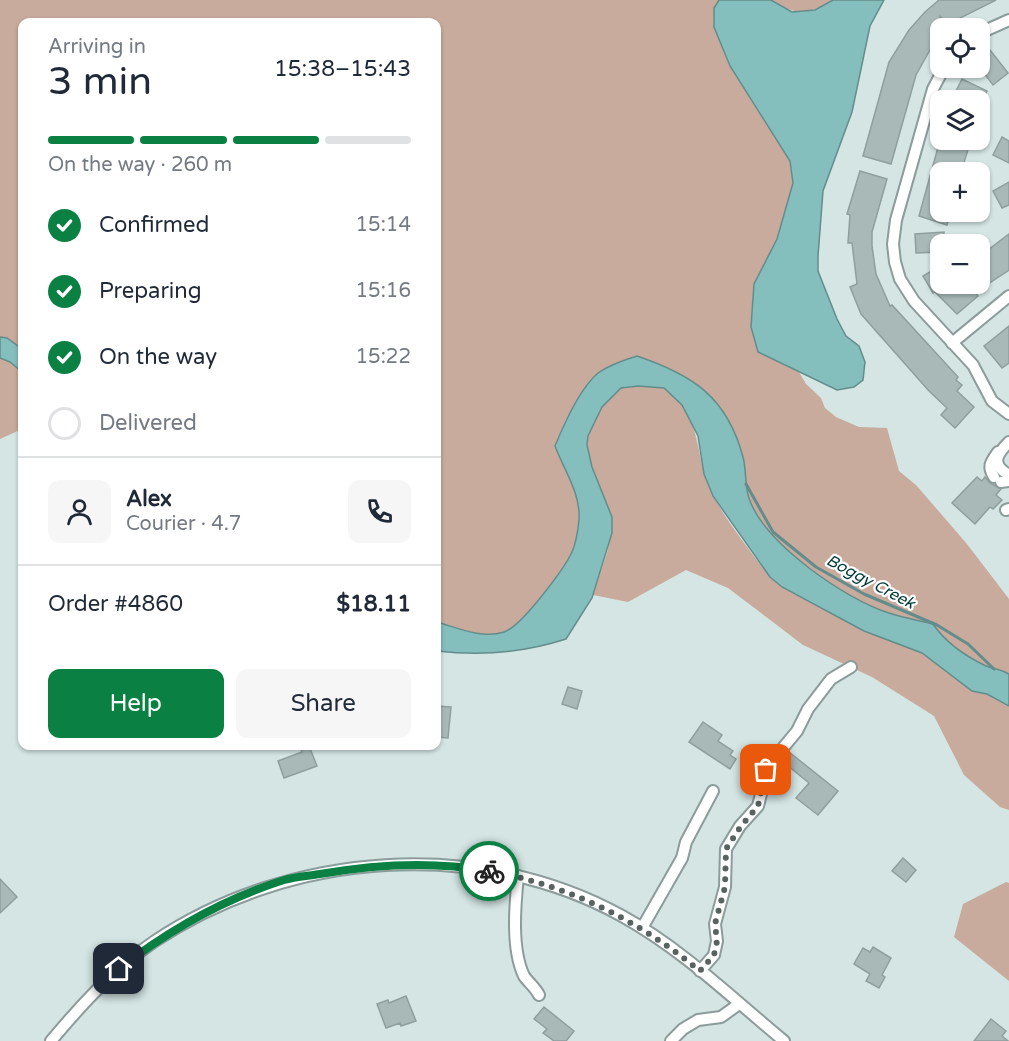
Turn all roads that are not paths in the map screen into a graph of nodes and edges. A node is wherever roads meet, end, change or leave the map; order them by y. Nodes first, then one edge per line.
1 (1009, 20) edge
2 (990, 29) edge
3 (940, 78) edge
4 (1009, 296) edge
5 (952, 343) junction
6 (1009, 414) edge
7 (1009, 442) edge
8 (1003, 479) edge
9 (851, 667) dead end
10 (713, 791) dead end
11 (518, 876) junction
12 (642, 928) junction
13 (700, 971) junction
14 (539, 994) dead end
15 (739, 1004) junction
16 (51, 1041) edge
17 (671, 1041) edge
18 (784, 1041) edge

1 - 2 street
3 - 5 street
4 - 5 street
5 - 6 street
7 - 8 street
9 - 13 street
10 - 12 street
11 - 12 street
11 - 14 street
11 - 16 street
12 - 13 street
13 - 15 street
15 - 17 street
15 - 18 street

